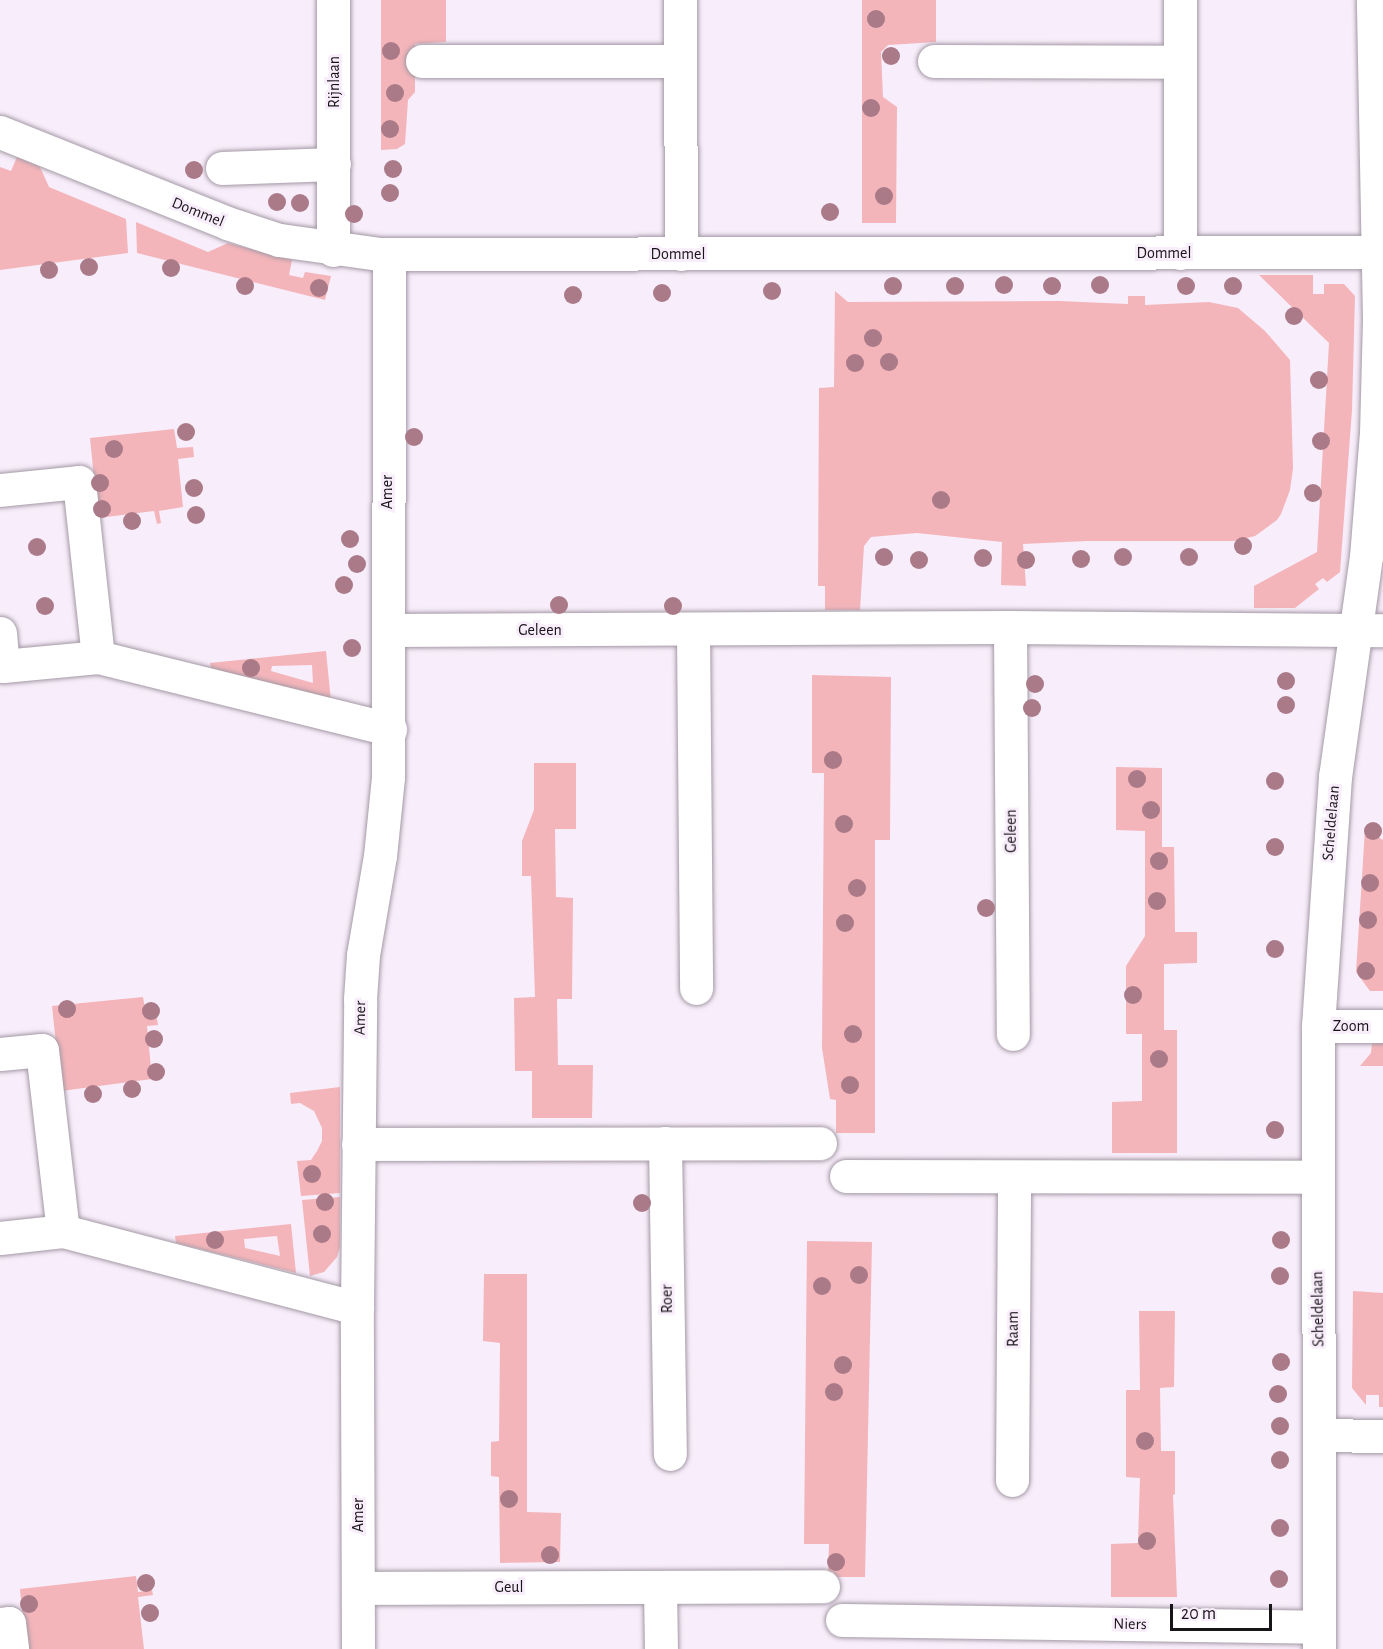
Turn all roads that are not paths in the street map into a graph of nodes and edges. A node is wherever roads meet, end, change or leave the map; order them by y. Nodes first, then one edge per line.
1 (333, 0) edge
2 (680, 0) edge
3 (1180, 0) edge
4 (1373, 0) edge
5 (1378, 58) edge
6 (422, 61) dead end
7 (680, 61) junction
8 (934, 61) dead end
9 (1180, 62) junction
10 (0, 132) edge
11 (334, 164) junction
12 (222, 168) dead end
13 (333, 250) junction
14 (1180, 252) junction
15 (1378, 252) junction
16 (681, 254) junction
17 (389, 255) junction
18 (0, 490) edge
19 (1010, 627) junction
20 (388, 630) junction
21 (693, 630) junction
22 (1369, 630) edge
23 (0, 633) edge
24 (98, 657) junction
25 (390, 729) junction
26 (696, 988) dead end
27 (1318, 1026) junction
28 (1383, 1026) edge
29 (1013, 1035) dead end
30 (0, 1053) edge
31 (665, 1143) junction
32 (820, 1143) dead end
33 (358, 1144) junction
34 (846, 1176) dead end
35 (1317, 1176) junction
36 (1014, 1177) junction
37 (63, 1231) junction
38 (0, 1238) edge
39 (357, 1308) junction
40 (1320, 1435) junction
41 (1383, 1436) edge
42 (670, 1454) dead end
43 (1012, 1480) dead end
44 (823, 1586) dead end
45 (660, 1587) junction
46 (358, 1588) junction
47 (842, 1620) dead end
48 (0, 1624) edge
49 (1014, 1636) edge
50 (1319, 1638) edge
51 (12, 1649) edge
52 (358, 1649) edge
53 (661, 1649) edge

1 - 11 street, Rijnlaan
2 - 7 street
3 - 9 street
4 - 5 street, Scheldelaan
5 - 15 street, Scheldelaan
6 - 7 street
7 - 16 street
8 - 9 street
9 - 14 street
10 - 13 street, Dommel
11 - 12 street
11 - 13 street, Rijnlaan
13 - 17 street, Dommel
14 - 15 street, Dommel
14 - 16 street, Dommel
15 - 22 street, Scheldelaan
16 - 17 street, Dommel
17 - 20 street, Amer
18 - 24 street
19 - 21 street, Geleen
19 - 22 street, Geleen
19 - 29 street, Geleen
20 - 21 street, Geleen
20 - 25 street, Amer
21 - 26 street
22 - 27 street, Scheldelaan
23 - 24 street
24 - 25 street
25 - 33 street, Amer
27 - 28 street, Zoom
27 - 35 street, Scheldelaan
30 - 37 street
31 - 32 street
31 - 33 street
31 - 42 street, Roer
33 - 39 street, Amer
34 - 36 street
35 - 36 street
35 - 40 street, Scheldelaan
36 - 43 street, Raam
37 - 38 street
37 - 39 street
39 - 46 street, Amer
40 - 41 street
40 - 50 street, Scheldelaan
44 - 45 street, Geul
45 - 46 street, Geul
45 - 53 street
46 - 52 street, Amer
47 - 49 street, Niers
48 - 51 street
49 - 50 street, Niers

